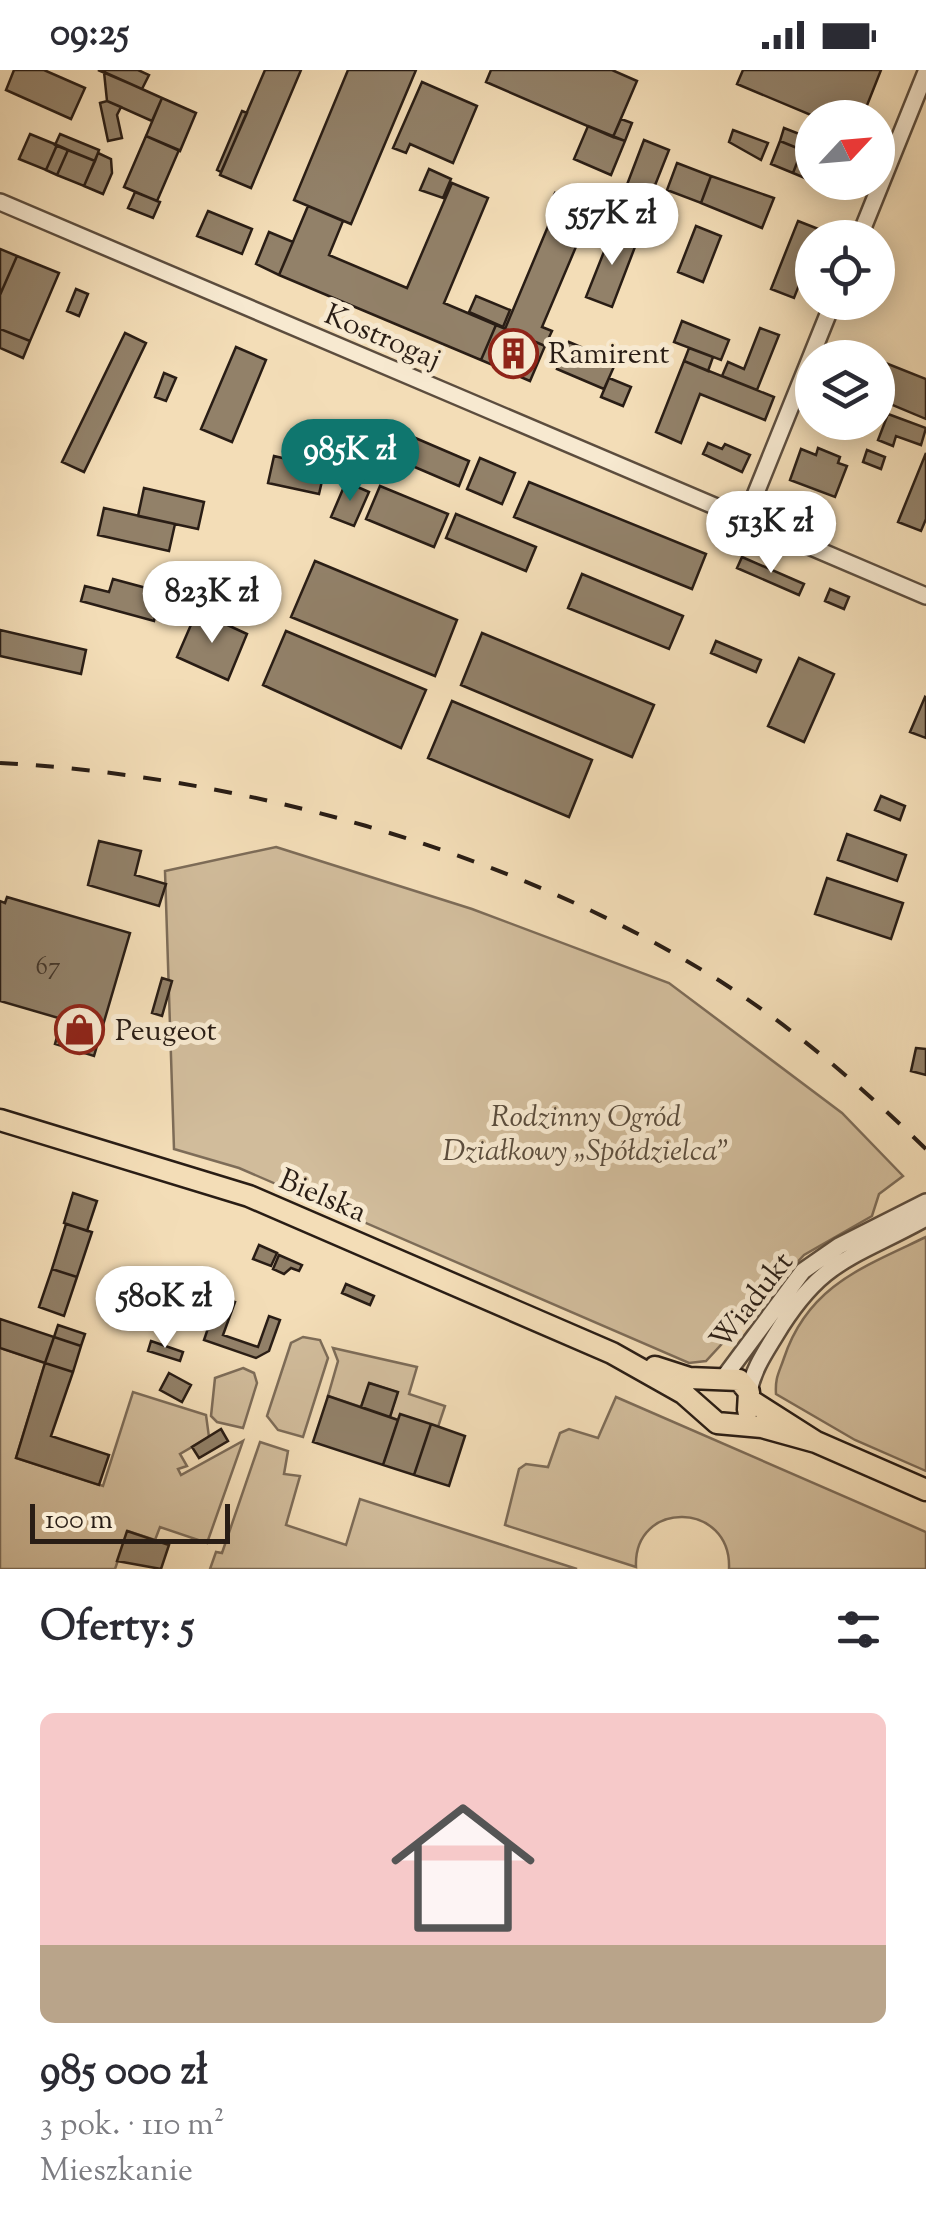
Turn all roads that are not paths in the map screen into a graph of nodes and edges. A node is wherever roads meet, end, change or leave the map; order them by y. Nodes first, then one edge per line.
1 (926, 72) edge
2 (0, 202) edge
3 (866, 220) edge
4 (826, 320) edge
5 (744, 520) junction
6 (926, 596) edge
7 (0, 1120) edge
8 (926, 1202) edge
9 (926, 1218) edge
10 (612, 1353) junction
11 (719, 1378) junction
12 (749, 1396) junction
13 (704, 1413) junction
14 (732, 1424) junction
15 (816, 1442) junction
16 (926, 1490) edge

1 - 3 street
2 - 5 street, Kostrogaj
4 - 5 street
5 - 6 street, Kostrogaj
7 - 10 main road, Bielska
8 - 11 street, Wiadukt
9 - 12 street, Wiadukt
10 - 11 main road, Bielska
10 - 13 main road, Bielska
11 - 12 main road, Bielska
11 - 13 main road
12 - 14 main road
12 - 15 main road, Bielska
13 - 14 main road, Bielska
14 - 15 main road, Bielska
15 - 16 main road, Bielska

